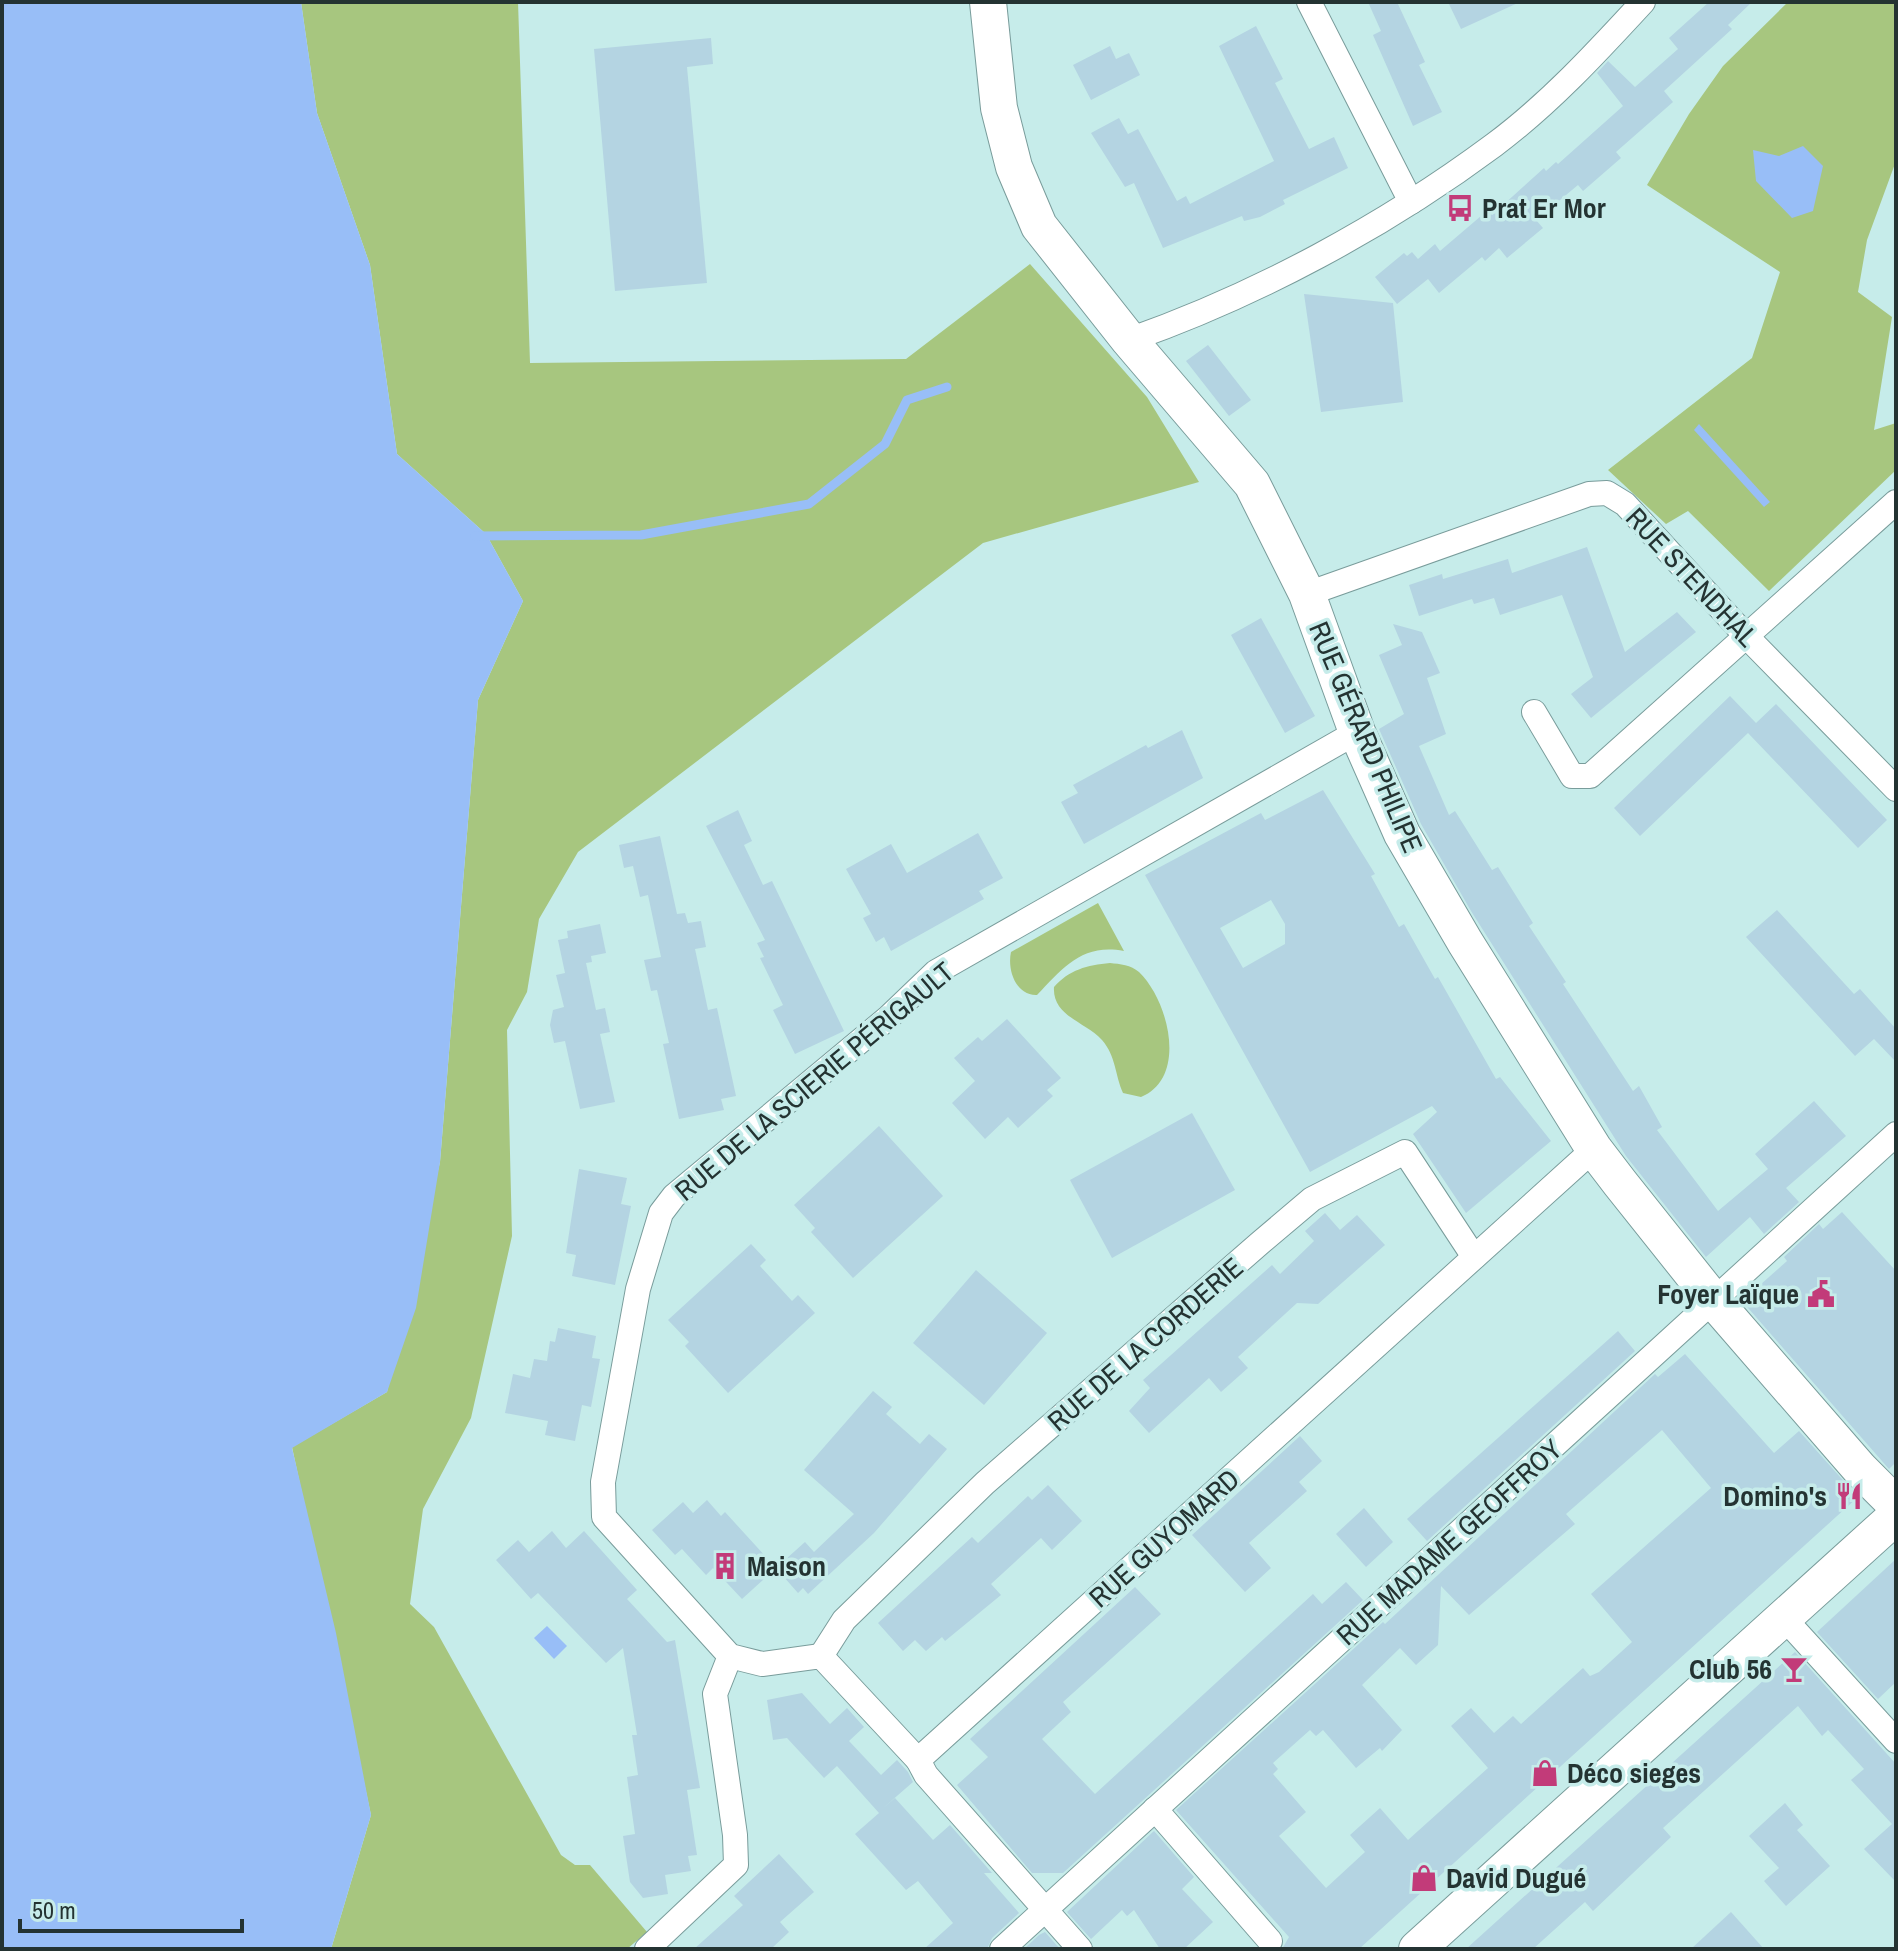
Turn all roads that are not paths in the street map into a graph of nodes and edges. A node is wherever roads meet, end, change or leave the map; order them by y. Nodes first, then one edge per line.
1 (988, 2) edge
2 (1309, 2) edge
3 (1643, 2) edge
4 (1411, 202) junction
5 (1129, 340) junction
6 (1896, 502) edge
7 (1307, 594) junction
8 (1748, 638) junction
9 (1534, 712) dead end
10 (1357, 732) junction
11 (1896, 789) edge
12 (1896, 1134) edge
13 (1594, 1149) junction
14 (1474, 1257) junction
15 (1714, 1301) junction
16 (1896, 1505) edge
17 (1896, 1516) edge
18 (1783, 1617) junction
19 (730, 1656) junction
20 (821, 1656) junction
21 (1896, 1741) edge
22 (918, 1760) junction
23 (1155, 1809) junction
24 (1044, 1910) junction
25 (1270, 1941) dead end
26 (647, 1949) edge
27 (1002, 1949) edge
28 (1080, 1949) edge
29 (1417, 1949) edge

1 - 5 street, RUE GÉRARD PHILIPE
2 - 4 street
3 - 4 street
4 - 5 street
5 - 7 street, RUE GÉRARD PHILIPE
6 - 8 street
7 - 8 street, RUE STENDHAL
7 - 10 street, RUE GÉRARD PHILIPE
8 - 9 street
8 - 11 street, RUE STENDHAL
10 - 13 street, RUE GÉRARD PHILIPE
10 - 19 street, RUE DE LA SCIERIE PÉRIGAULT
12 - 15 street, RUE MADAME GEOFFROY
13 - 14 street, RUE GUYOMARD
13 - 15 street, RUE GÉRARD PHILIPE
14 - 20 street, RUE DE LA CORDERIE
14 - 22 street, RUE GUYOMARD
15 - 16 street, RUE GÉRARD PHILIPE
15 - 23 street, RUE MADAME GEOFFROY
17 - 18 street
18 - 21 street
18 - 29 street
19 - 20 street
19 - 26 street
20 - 22 street
22 - 24 street
23 - 24 street, RUE MADAME GEOFFROY
23 - 25 street
24 - 27 street, RUE MADAME GEOFFROY
24 - 28 street

